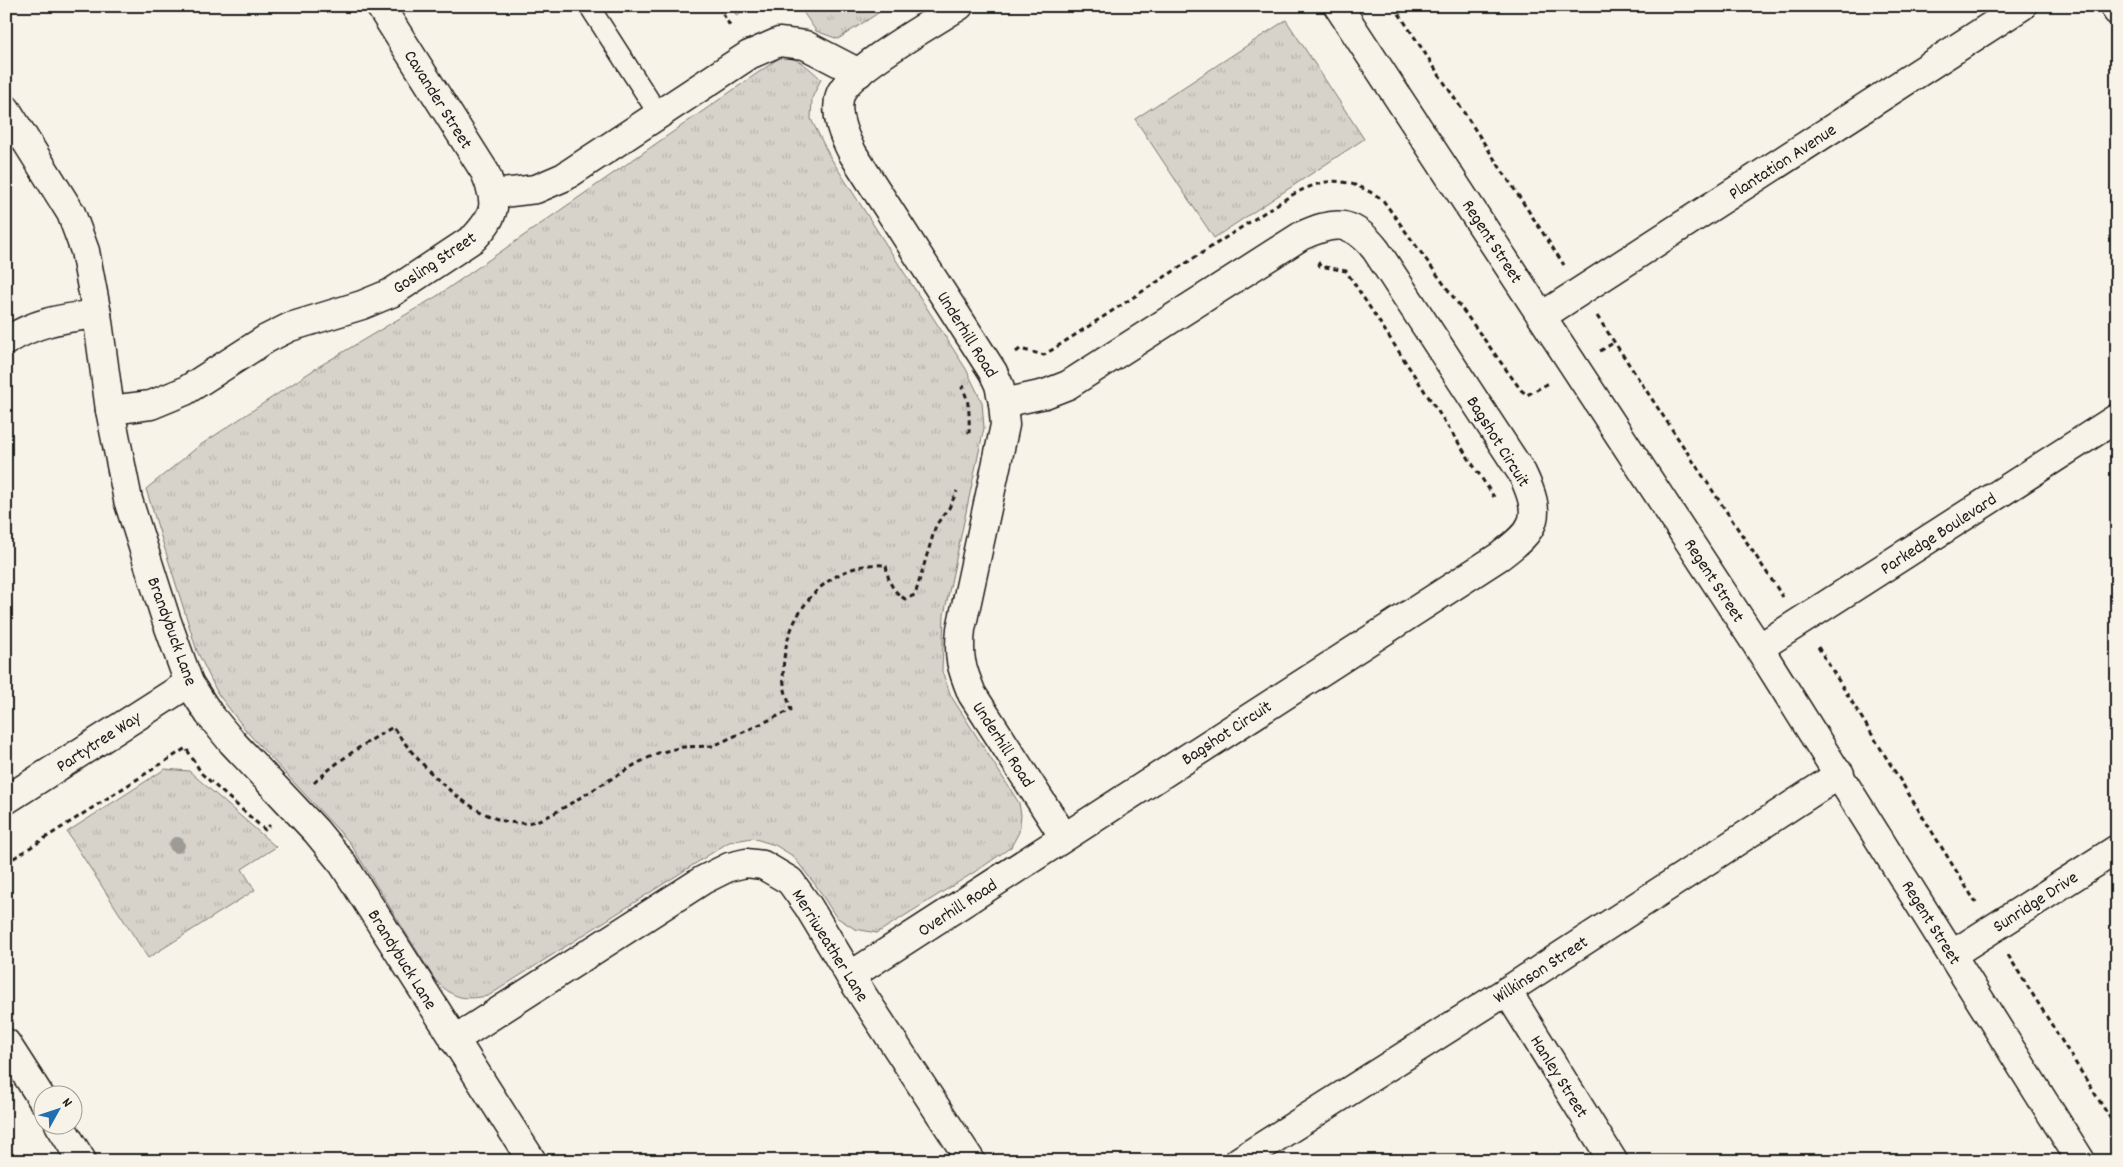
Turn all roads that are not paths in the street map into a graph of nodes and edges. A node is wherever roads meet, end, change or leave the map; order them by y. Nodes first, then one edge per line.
1 (380, 6) edge
2 (590, 6) edge
3 (959, 6) edge
4 (1338, 6) edge
5 (2022, 6) edge
6 (2114, 6) edge
7 (2117, 11) edge
8 (859, 73) junction
9 (6, 109) edge
10 (659, 115) junction
11 (494, 194) junction
12 (97, 314) junction
13 (1542, 316) junction
14 (6, 341) edge
15 (1003, 404) junction
16 (110, 410) junction
17 (2117, 418) edge
18 (1759, 648) junction
19 (189, 683) junction
20 (1840, 774) junction
21 (6, 800) edge
22 (1064, 837) junction
23 (2117, 849) edge
24 (1953, 954) junction
25 (850, 976) junction
26 (1506, 991) junction
27 (454, 1040) junction
28 (6, 1043) edge
29 (32, 1084) edge
30 (65, 1134) edge
31 (82, 1161) edge
32 (532, 1161) edge
33 (971, 1161) edge
34 (1239, 1161) edge
35 (1613, 1161) edge
36 (2081, 1161) edge

1 - 11 street, Cavander Street
2 - 10 lane
3 - 8 street, Underhill Road
4 - 13 street, Regent Street
5 - 13 street, Plantation Avenue
6 - 7 street
8 - 10 street
8 - 15 street, Underhill Road
9 - 12 street, Brandybuck Lane
10 - 11 street
11 - 16 street, Gosling Street
12 - 14 street
12 - 16 street, Brandybuck Lane
13 - 18 street, Regent Street
15 - 22 street, Underhill Road
15 - 22 street, Bagshot Circuit
16 - 19 street, Brandybuck Lane
17 - 18 street, Parkedge Boulevard
18 - 20 street, Regent Street
19 - 21 street, Partytree Way
19 - 27 street, Brandybuck Lane
20 - 24 street, Regent Street
20 - 26 street, Wilkinson Street
22 - 25 street, Overhill Road
23 - 24 street, Sunridge Drive
24 - 36 street, Regent Street
25 - 27 street, Merriweather Lane
25 - 33 street, Merriweather Lane
26 - 34 street, Wilkinson Street
26 - 35 street, Hanley Street
27 - 32 street, Brandybuck Lane
28 - 29 street
30 - 31 street

